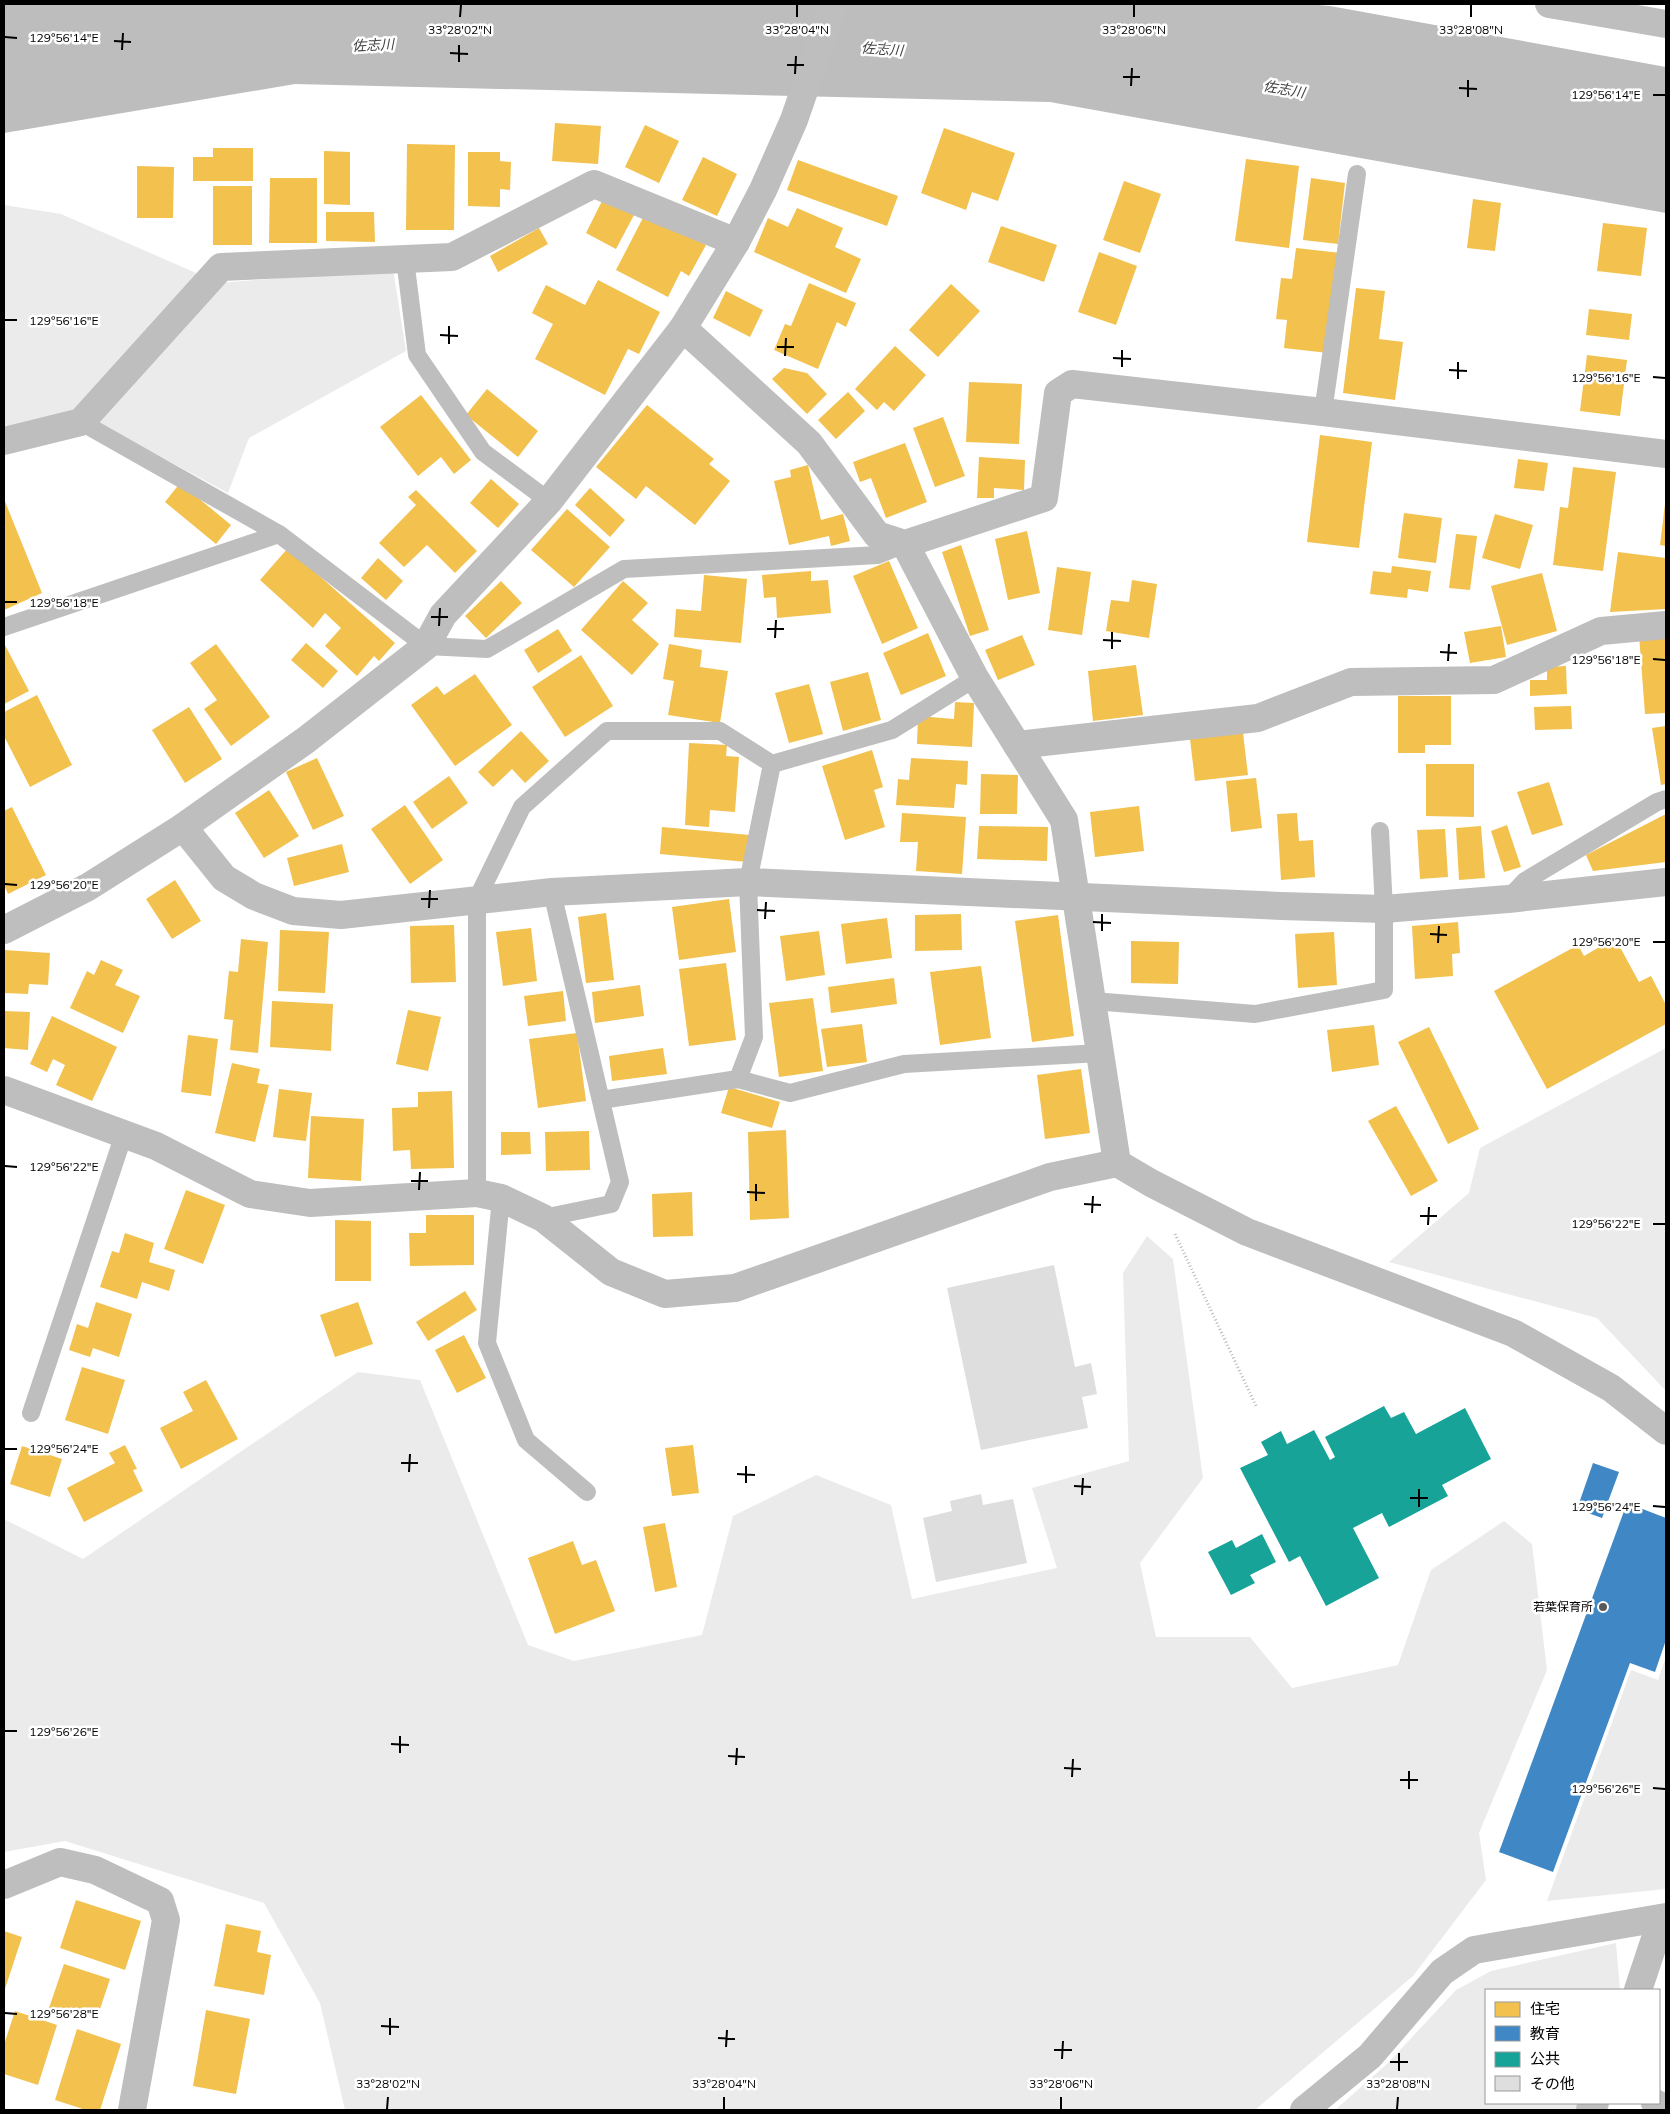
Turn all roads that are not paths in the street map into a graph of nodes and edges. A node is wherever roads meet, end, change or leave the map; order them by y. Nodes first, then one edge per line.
1 (834, 4) edge
2 (1549, 4) edge
3 (1666, 24) edge
4 (1357, 174) dead end
5 (736, 242) junction
6 (405, 259) junction
7 (683, 328) junction
8 (1323, 412) junction
9 (81, 422) junction
10 (4, 441) edge
11 (1666, 454) edge
12 (549, 501) junction
13 (279, 534) junction
14 (905, 544) junction
15 (1666, 625) edge
16 (4, 627) edge
17 (426, 646) junction
18 (975, 678) junction
19 (1017, 745) junction
20 (772, 764) junction
21 (1666, 799) edge
22 (183, 828) junction
23 (1380, 831) dead end
24 (748, 882) junction
25 (1666, 882) edge
26 (552, 892) junction
27 (1077, 896) junction
28 (477, 899) junction
29 (1508, 899) junction
30 (1384, 908) junction
31 (4, 930) edge
32 (1092, 1001) junction
33 (1100, 1052) junction
34 (738, 1078) junction
35 (4, 1090) edge
36 (600, 1100) junction
37 (124, 1134) junction
38 (1117, 1163) junction
39 (489, 1196) junction
40 (543, 1218) junction
41 (31, 1412) dead end
42 (1666, 1431) edge
43 (587, 1492) dead end
44 (4, 1885) edge
45 (1664, 1917) edge
46 (1638, 1989) edge
47 (132, 2110) edge
48 (1304, 2110) edge

1 - 5 street
2 - 3 street
4 - 8 lane
5 - 6 street
5 - 7 street
6 - 9 street
6 - 12 lane
7 - 12 street
7 - 14 street
8 - 11 street
8 - 14 street
9 - 10 street
9 - 13 lane
12 - 17 street
13 - 16 lane
13 - 17 lane
14 - 17 lane
14 - 18 street
15 - 19 street
17 - 22 street
18 - 19 street
18 - 20 lane
19 - 27 street
20 - 24 lane
20 - 28 lane
21 - 29 lane
22 - 28 street
22 - 31 street
23 - 30 lane
24 - 26 street
24 - 27 street
24 - 34 lane
25 - 29 street
26 - 28 street
26 - 36 lane
27 - 30 street
27 - 32 street
28 - 39 lane
29 - 30 street
30 - 32 lane
32 - 33 street
33 - 34 lane
33 - 38 street
34 - 36 lane
35 - 37 street
36 - 40 lane
37 - 39 street
37 - 41 lane
38 - 40 street
38 - 42 street
39 - 40 street
39 - 43 lane
44 - 47 street
45 - 46 street
45 - 48 street

